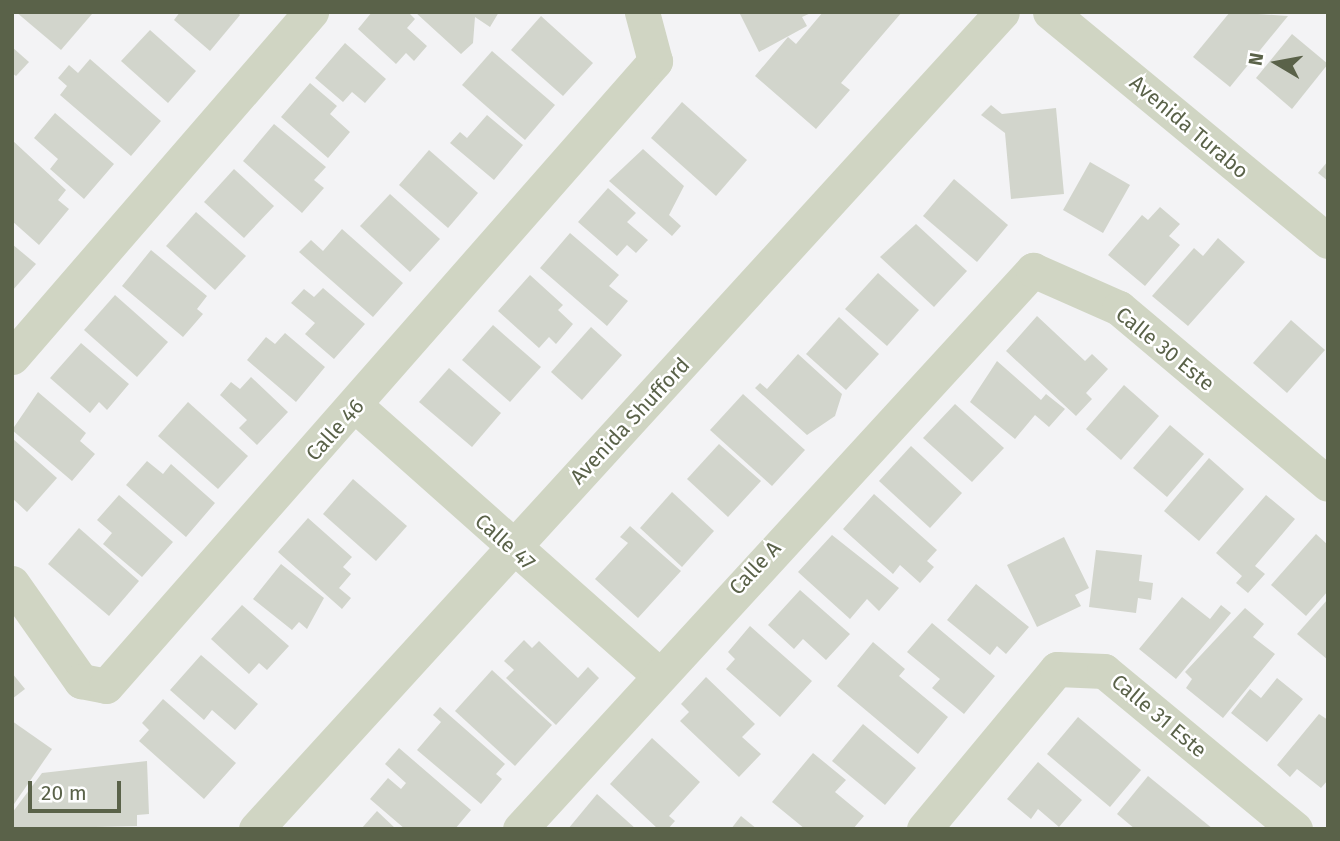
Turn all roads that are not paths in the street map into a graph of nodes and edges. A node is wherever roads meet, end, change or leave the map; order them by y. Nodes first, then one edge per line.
1 (311, 12) edge
2 (642, 12) edge
3 (1002, 12) edge
4 (1050, 12) edge
5 (1328, 241) edge
6 (995, 311) joint
7 (12, 357) edge
8 (356, 406) junction
9 (1328, 484) edge
10 (513, 550) junction
11 (12, 583) edge
12 (657, 673) junction
13 (1294, 828) edge
14 (256, 829) edge
15 (520, 829) edge
16 (924, 829) edge

1 - 7 street
2 - 8 street, Calle 46
3 - 10 street, Avenida Shufford
4 - 5 street, Avenida Turabo
6 - 9 street, Calle 30 Este
6 - 12 street, Calle A
8 - 10 street, Calle 47
8 - 11 street, Calle 46
10 - 12 street, Calle 47
10 - 14 street, Avenida Shufford
12 - 15 street, Calle A
13 - 16 street, Calle 31 Este

